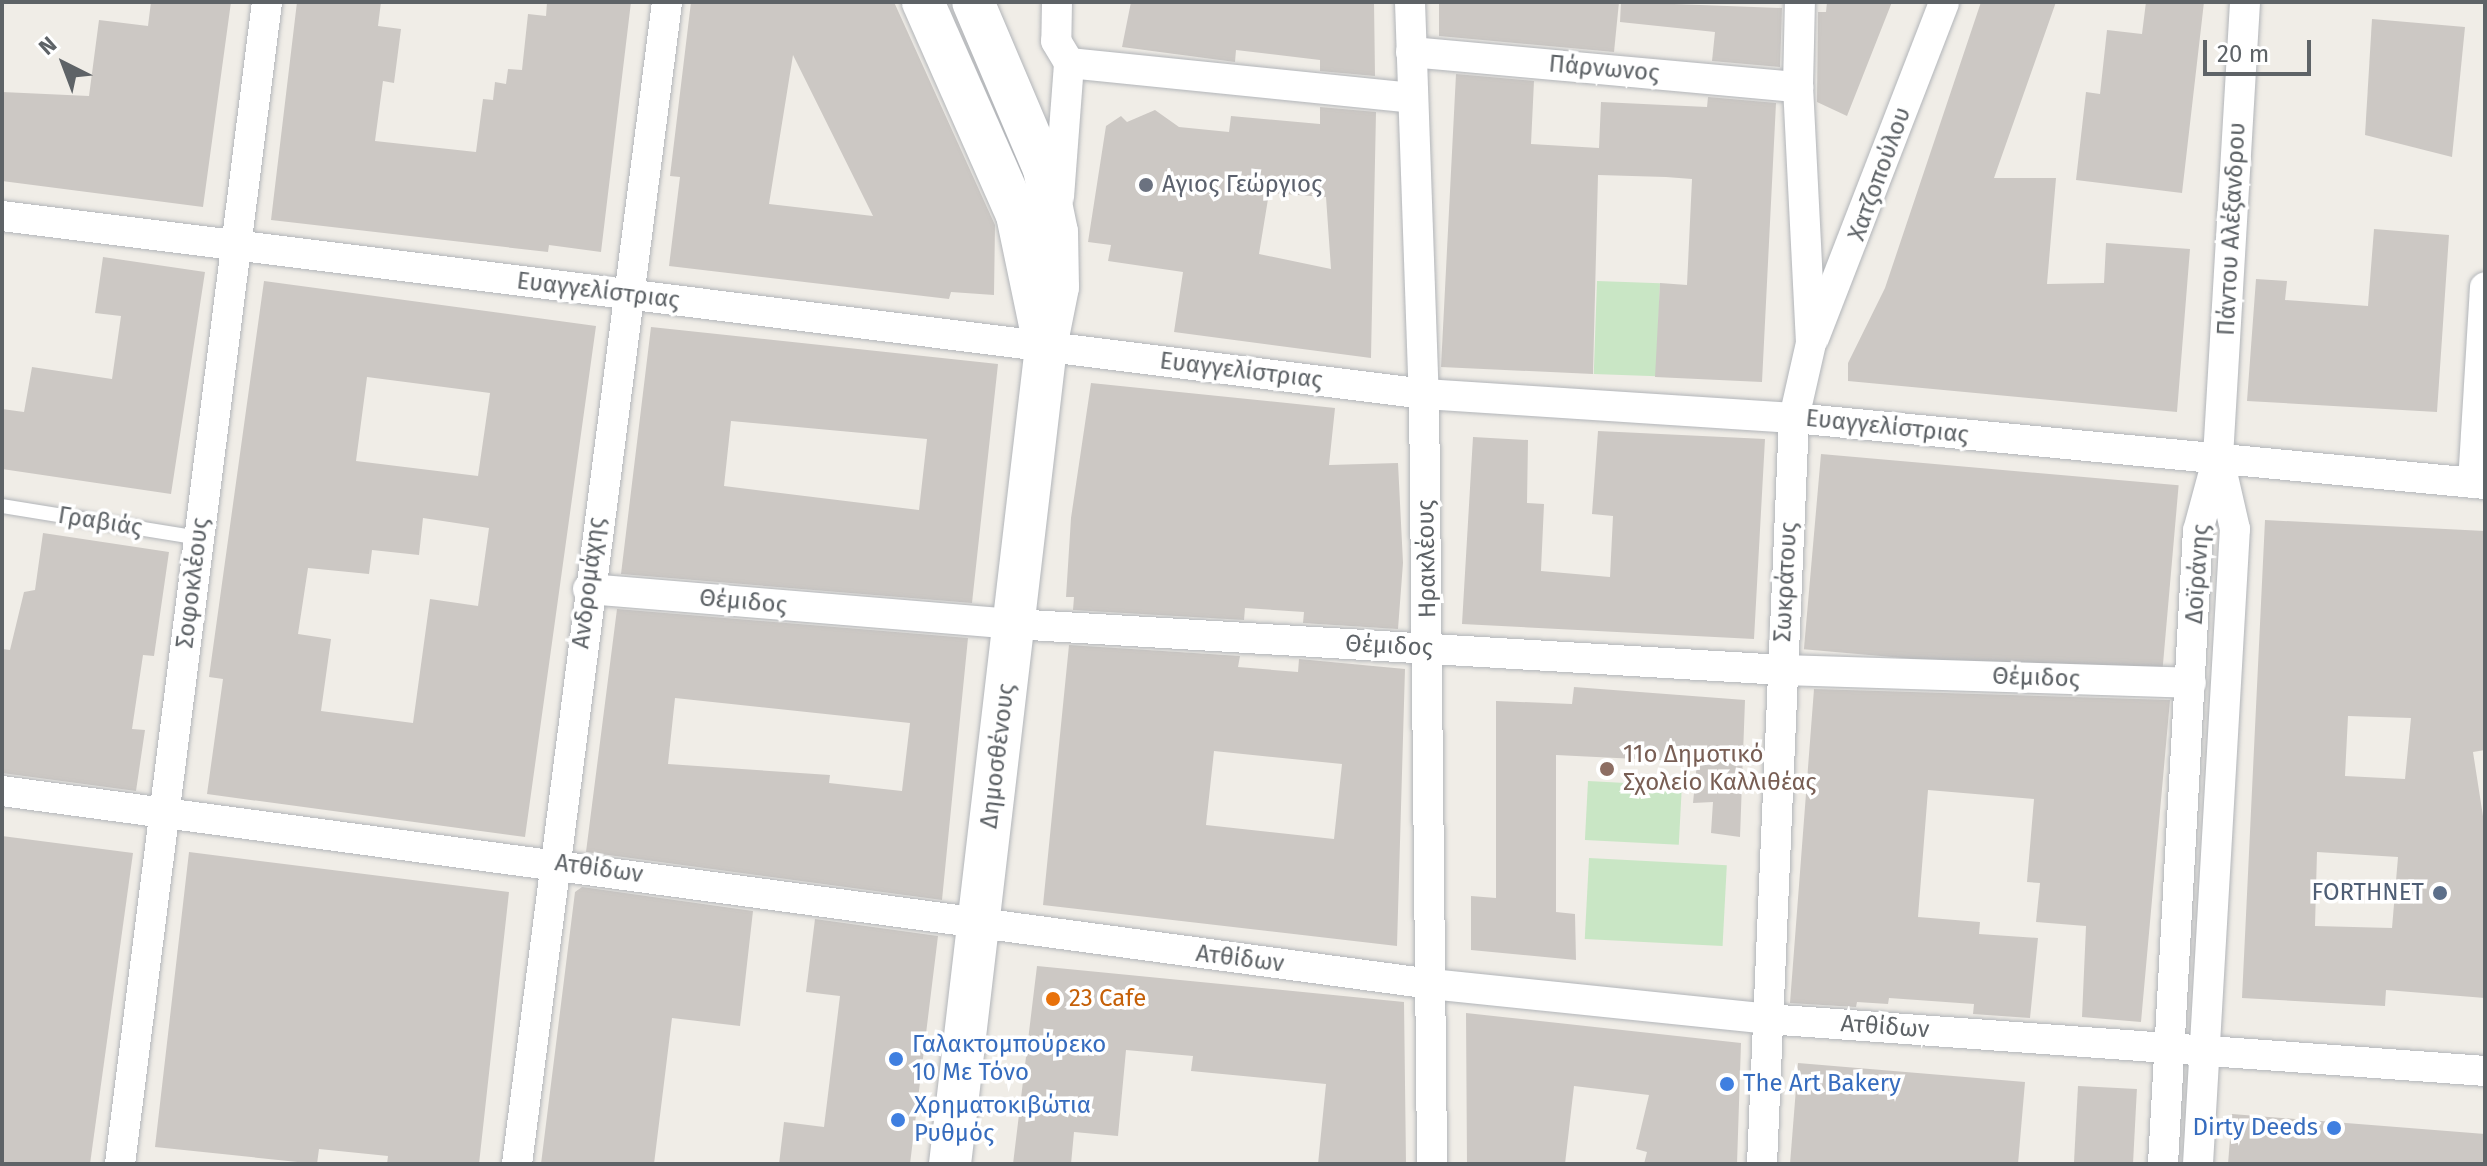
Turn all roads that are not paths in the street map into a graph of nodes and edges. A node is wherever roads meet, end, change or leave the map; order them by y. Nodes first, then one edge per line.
1 (267, 2) edge
2 (667, 2) edge
3 (923, 2) edge
4 (973, 2) edge
5 (1057, 2) edge
6 (1410, 2) edge
7 (1800, 2) edge
8 (1944, 2) edge
9 (2245, 2) edge
10 (1411, 52) junction
11 (1069, 63) junction
12 (1798, 87) junction
13 (1412, 98) junction
14 (2, 216) edge
15 (1057, 232) junction
16 (236, 245) junction
17 (2485, 287) edge
18 (628, 294) junction
19 (1811, 343) junction
20 (1046, 347) junction
21 (1424, 394) junction
22 (1794, 418) junction
23 (2218, 457) junction
24 (2479, 483) edge
25 (2, 506) edge
26 (199, 538) junction
27 (588, 589) junction
28 (1013, 624) junction
29 (1428, 648) junction
30 (1782, 670) junction
31 (2191, 683) junction
32 (2, 791) edge
33 (164, 814) junction
34 (555, 862) junction
35 (977, 926) junction
36 (1431, 984) junction
37 (1767, 1019) junction
38 (2170, 1047) junction
39 (2205, 1049) junction
40 (2485, 1071) edge
41 (120, 1164) edge
42 (127, 1164) edge
43 (517, 1164) edge
44 (950, 1164) edge
45 (1432, 1164) edge
46 (1762, 1164) edge
47 (2163, 1164) edge
48 (2198, 1164) edge

1 - 16 street, Σοφοκλέους
2 - 18 street, Ανδρομάχης
3 - 20 street
4 - 15 street
5 - 11 street
6 - 10 street, Ηρακλέους
7 - 12 street, Σωκράτους
8 - 19 street, Χατζοπούλου
9 - 23 street, Πάντου Αλέξανδρου
10 - 12 street, Πάρνωνος
10 - 13 street, Ηρακλέους
11 - 13 street
11 - 15 street
12 - 19 street, Σωκράτους
13 - 21 street, Ηρακλέους
14 - 16 street, Ευαγγελίστριας
15 - 20 street
16 - 18 street, Ευαγγελίστριας
16 - 26 street, Σοφοκλέους
17 - 24 street
18 - 20 street, Ευαγγελίστριας
18 - 27 street, Ανδρομάχης
19 - 22 street, Σωκράτους
20 - 21 street, Ευαγγελίστριας
20 - 28 street, Δημοσθένους
21 - 22 street, Ευαγγελίστριας
21 - 29 street, Ηρακλέους
22 - 23 street, Ευαγγελίστριας
22 - 30 street, Σωκράτους
23 - 24 street, Ευαγγελίστριας
23 - 31 street, Δοϊράνης
23 - 39 street, Δοϊράνης
25 - 26 lane, Γραβιάς
26 - 33 street, Σοφοκλέους
27 - 28 street, Θέμιδος
27 - 34 street, Ανδρομάχης
28 - 29 street, Θέμιδος
28 - 35 street, Δημοσθένους
29 - 30 street, Θέμιδος
29 - 36 street, Ηρακλέους
30 - 31 street, Θέμιδος
30 - 37 street, Σωκράτους
31 - 38 street, Δοϊράνης
32 - 33 street, Ατθίδων
33 - 34 street, Ατθίδων
33 - 41 street, Σοφοκλέους
34 - 35 street, Ατθίδων
34 - 43 street, Ανδρομάχης
35 - 36 street, Ατθίδων
35 - 44 street, Δημοσθένους
36 - 37 street, Ατθίδων
36 - 45 street, Ηρακλέους
37 - 38 street, Ατθίδων
37 - 46 street, Σωκράτους
38 - 39 street, Ατθίδων
38 - 47 street, Δοϊράνης
39 - 40 street, Ατθίδων
39 - 48 street, Δοϊράνης
41 - 42 lane

